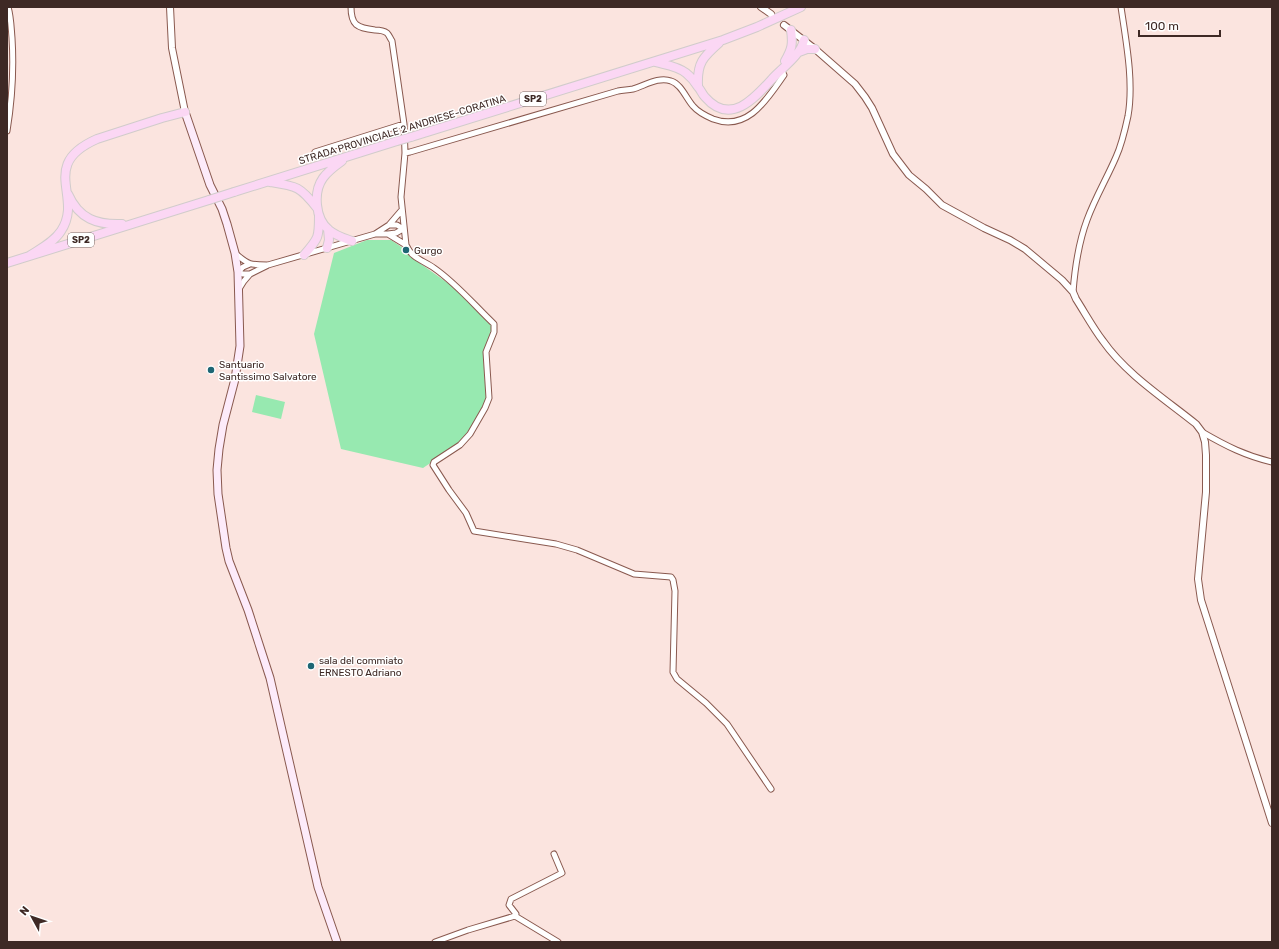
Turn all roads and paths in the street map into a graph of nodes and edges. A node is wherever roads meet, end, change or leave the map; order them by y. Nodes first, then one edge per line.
1 (8, 7) edge
2 (170, 7) edge
3 (351, 7) edge
4 (761, 7) edge
5 (801, 7) edge
6 (1121, 7) edge
7 (770, 14) dead end
8 (784, 25) dead end
9 (791, 30) junction
10 (723, 40) junction
11 (804, 40) junction
12 (815, 49) junction
13 (795, 51) junction
14 (654, 62) junction
15 (781, 69) junction
16 (698, 86) junction
17 (185, 112) junction
18 (404, 124) junction
19 (7, 131) edge
20 (316, 152) dead end
21 (405, 153) junction
22 (347, 157) junction
23 (267, 182) junction
24 (66, 188) junction
25 (318, 211) junction
26 (401, 211) junction
27 (133, 224) junction
28 (389, 225) junction
29 (403, 228) junction
30 (328, 229) junction
31 (375, 234) junction
32 (388, 234) junction
33 (319, 235) junction
34 (352, 241) junction
35 (406, 245) junction
36 (327, 248) junction
37 (235, 253) junction
38 (304, 254) junction
39 (29, 256) junction
40 (7, 263) edge
41 (250, 264) junction
42 (268, 265) junction
43 (238, 272) junction
44 (250, 274) junction
45 (239, 289) junction
46 (1073, 292) junction
47 (1202, 432) junction
48 (1272, 462) edge
49 (771, 789) dead end
50 (1272, 823) edge
51 (554, 854) dead end
52 (515, 916) junction
53 (337, 942) edge
54 (436, 942) edge
55 (558, 942) edge

1 - 19 street
2 - 17 street
3 - 18 street
4 - 7 street
5 - 10 main road, STRADA PROVINCIALE 2 ANDRIESE-CORATINA / SP2
6 - 46 street
8 - 9 street
9 - 11 street
9 - 13 main road
10 - 14 main road, STRADA PROVINCIALE 2 ANDRIESE-CORATINA / SP2
10 - 16 main road
11 - 12 street
11 - 13 main road
12 - 13 main road
12 - 46 street
13 - 15 main road
14 - 16 main road
14 - 22 main road, STRADA PROVINCIALE 2 ANDRIESE-CORATINA / SP2, bridge
15 - 16 main road
15 - 21 street
17 - 24 main road
17 - 37 main road
18 - 20 street
18 - 21 street
21 - 26 street
22 - 23 main road, STRADA PROVINCIALE 2 ANDRIESE-CORATINA / SP2
22 - 25 main road
23 - 25 main road
23 - 27 main road, STRADA PROVINCIALE 2 ANDRIESE-CORATINA / SP2, bridge
24 - 27 main road
24 - 39 main road
25 - 30 main road
25 - 33 main road
26 - 28 street
26 - 29 street
27 - 39 main road, STRADA PROVINCIALE 2 ANDRIESE-CORATINA / SP2
28 - 29 street
28 - 31 street
29 - 32 street
29 - 35 street
30 - 34 main road
30 - 36 main road
31 - 32 street
31 - 34 street
32 - 35 street
33 - 36 main road
33 - 38 main road
34 - 36 street
35 - 49 street
36 - 38 street
37 - 41 street
37 - 43 main road
38 - 42 street
39 - 40 main road, STRADA PROVINCIALE 2 ANDRIESE-CORATINA / SP2
41 - 42 street
41 - 43 street
42 - 44 street
43 - 44 street
43 - 45 main road
44 - 45 street
45 - 53 main road
46 - 47 street
47 - 48 street
47 - 50 street
51 - 52 street
52 - 54 street
52 - 55 street

